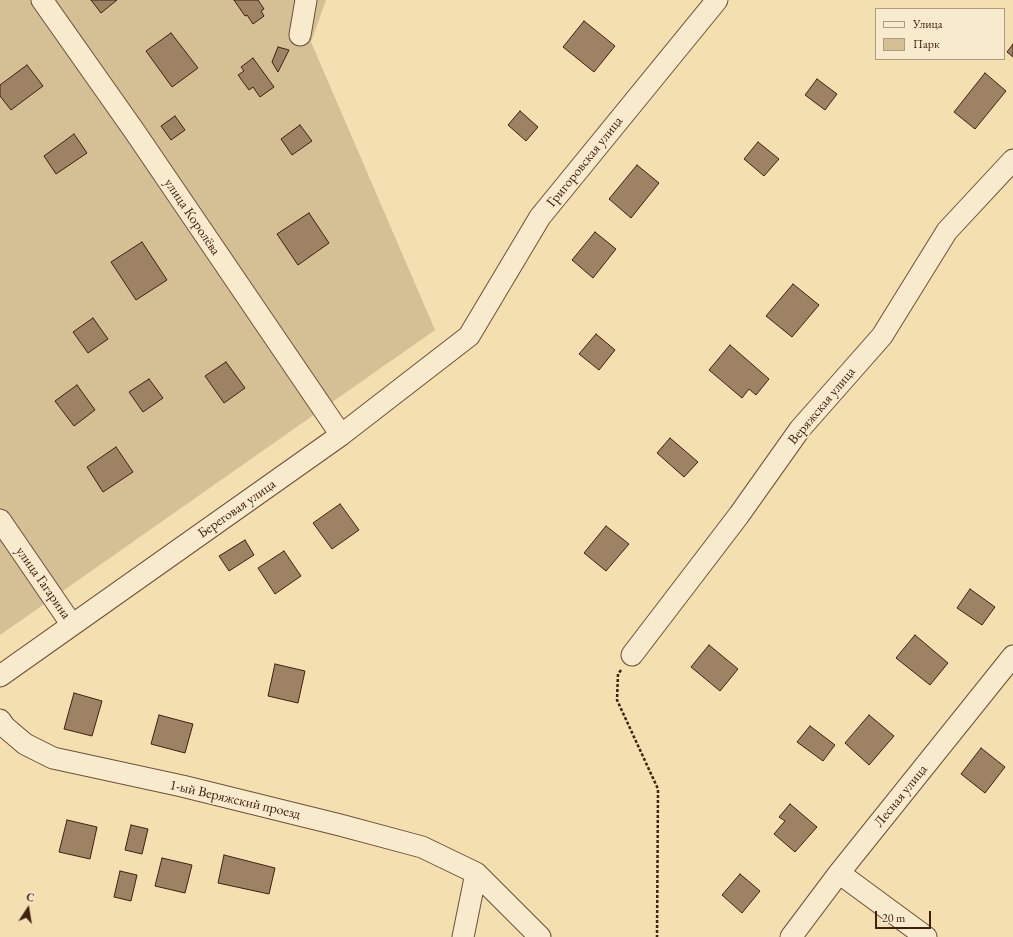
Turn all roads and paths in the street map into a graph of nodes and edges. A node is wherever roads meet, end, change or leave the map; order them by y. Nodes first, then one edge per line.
1 (42, 0) edge
2 (306, 0) edge
3 (717, 0) edge
4 (300, 35) dead end
5 (1013, 160) edge
6 (469, 336) joint
7 (341, 435) junction
8 (0, 520) edge
9 (72, 625) junction
10 (632, 655) joint
11 (1013, 656) edge
12 (0, 676) edge
13 (1006, 678) edge
14 (0, 720) edge
15 (476, 873) junction
16 (839, 873) junction
17 (463, 937) edge
18 (540, 937) edge
19 (657, 937) edge
20 (791, 937) edge
21 (926, 937) edge

1 - 7 street, улица Королёва
2 - 4 street
3 - 6 street, Григоровская улица
5 - 10 street, Веряжская улица
6 - 7 street, Береговая улица
7 - 9 street, Береговая улица
8 - 9 street, улица Гагарина
9 - 12 street, Береговая улица
10 - 19 path
11 - 13 street, Лесная улица
13 - 16 street, Лесная улица
14 - 15 street, 1-ый Веряжский проезд
15 - 17 street
15 - 18 street
16 - 20 street, Лесная улица
16 - 21 street

